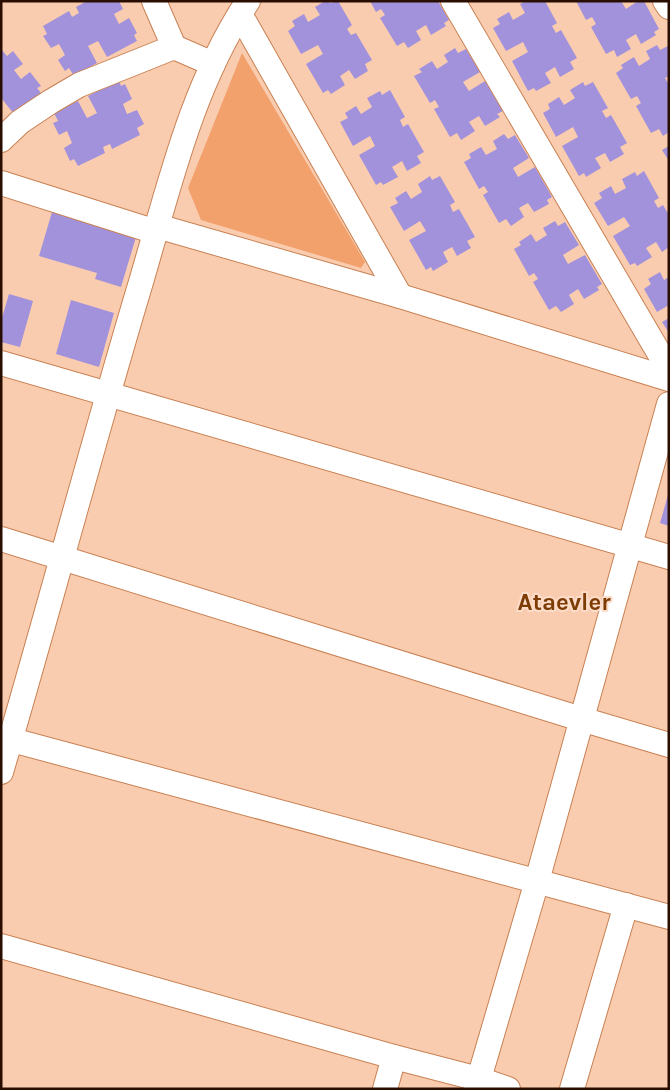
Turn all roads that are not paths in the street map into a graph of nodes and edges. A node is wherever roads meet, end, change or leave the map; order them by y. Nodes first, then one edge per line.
1 (154, 1) edge
2 (453, 1) edge
3 (665, 1) edge
4 (669, 7) edge
5 (244, 8) edge
6 (174, 48) junction
7 (213, 64) junction
8 (1, 140) edge
9 (1, 183) edge
10 (156, 229) junction
11 (400, 296) junction
12 (1, 363) edge
13 (669, 370) edge
14 (669, 379) edge
15 (107, 394) junction
16 (669, 404) edge
17 (1, 539) edge
18 (629, 546) junction
19 (62, 556) junction
20 (669, 557) edge
21 (581, 719) junction
22 (6, 738) edge
23 (669, 745) edge
24 (1, 772) edge
25 (538, 881) junction
26 (626, 905) junction
27 (669, 917) edge
28 (1, 946) edge
29 (394, 1057) junction
30 (478, 1084) edge
31 (385, 1089) edge
32 (508, 1089) edge
33 (572, 1089) edge

1 - 6 street
2 - 13 street
3 - 4 street
5 - 7 street
5 - 11 street
6 - 7 street
6 - 8 street
7 - 10 street
9 - 10 street
10 - 11 street
10 - 15 street
11 - 14 street
12 - 15 street
15 - 18 street
15 - 19 street
16 - 18 street
17 - 19 street
18 - 20 street
18 - 21 street
19 - 21 street
19 - 22 street
21 - 23 street
21 - 25 street
22 - 24 street
22 - 25 street
25 - 26 street
25 - 30 street
26 - 27 street
26 - 33 street
28 - 29 street
29 - 30 street
29 - 31 street
30 - 32 street

